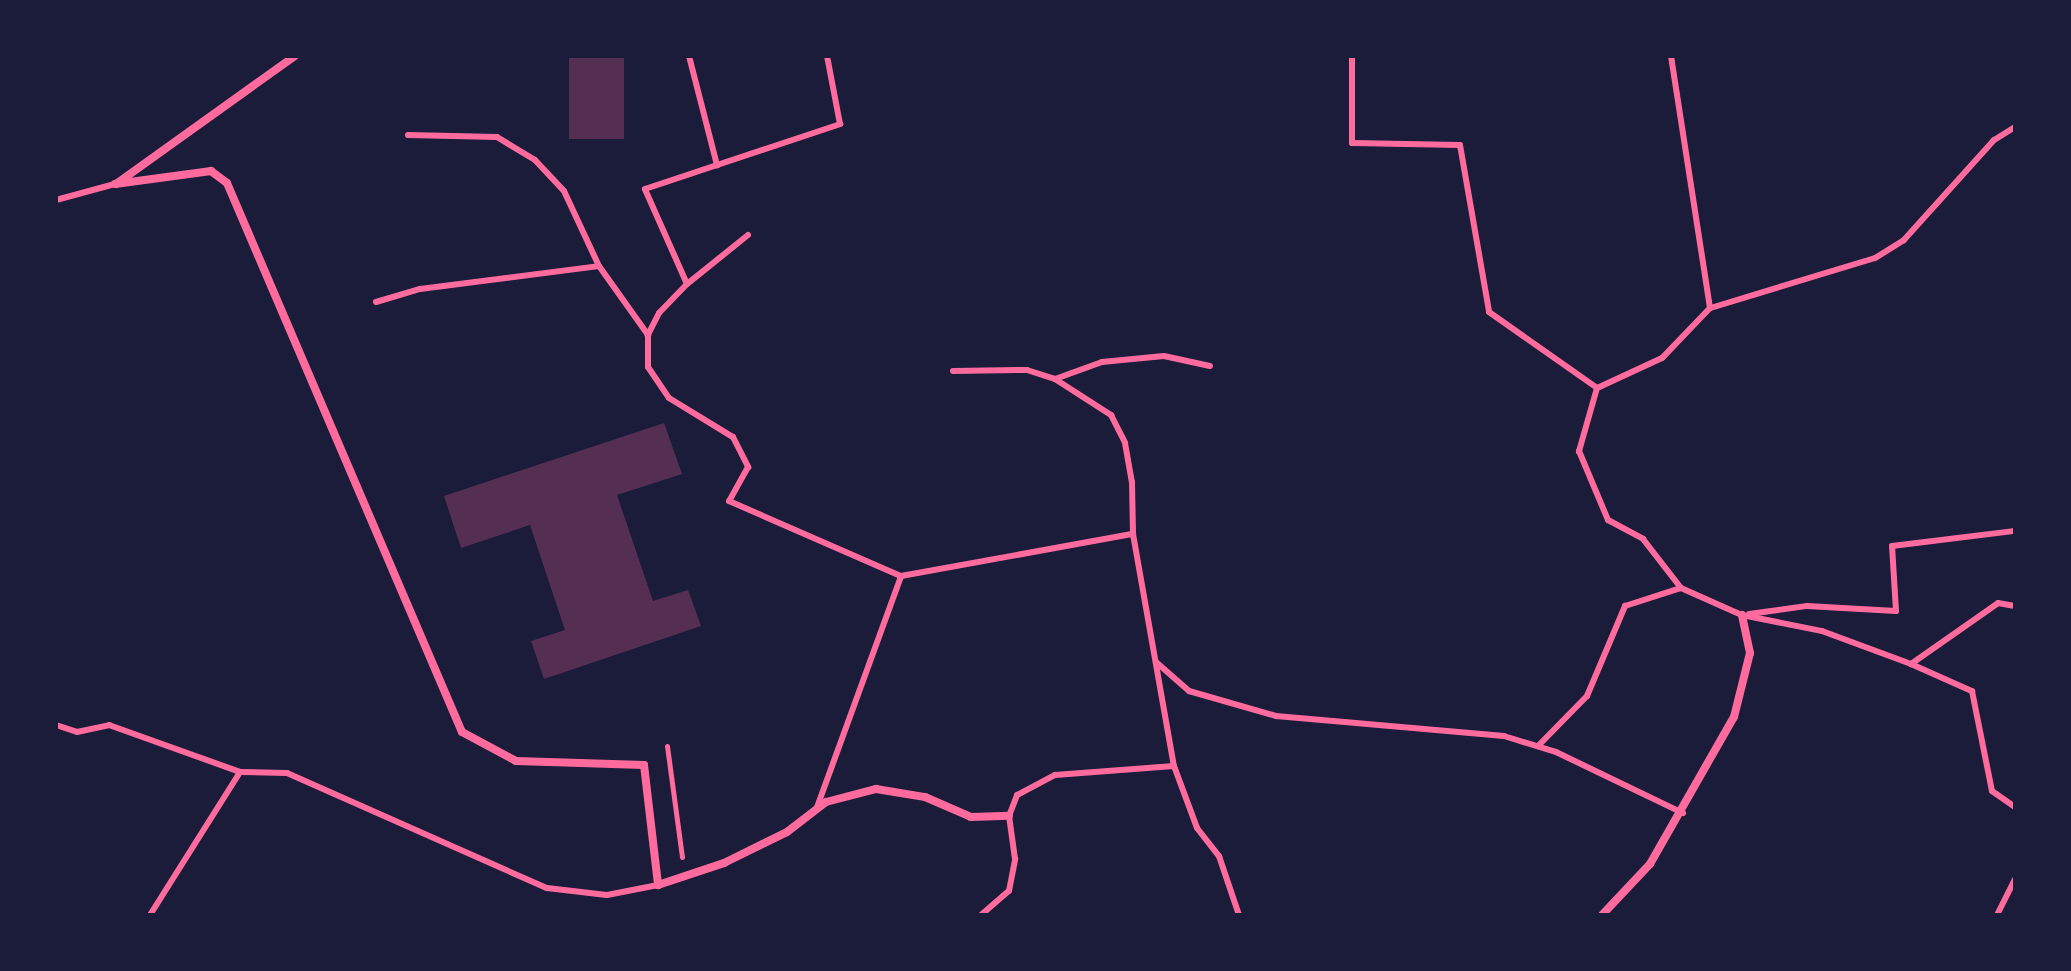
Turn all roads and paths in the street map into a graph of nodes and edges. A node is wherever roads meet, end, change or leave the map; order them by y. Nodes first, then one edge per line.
1 (295, 56) edge
2 (689, 56) edge
3 (827, 56) edge
4 (1352, 56) edge
5 (1671, 56) edge
6 (2015, 127) edge
7 (408, 135) dead end
8 (717, 165) junction
9 (115, 184) junction
10 (56, 200) edge
11 (748, 235) dead end
12 (599, 266) junction
13 (687, 284) junction
14 (376, 302) dead end
15 (1710, 308) junction
16 (648, 335) junction
17 (1210, 366) dead end
18 (953, 371) dead end
19 (1055, 379) junction
20 (1597, 388) junction
21 (2015, 531) edge
22 (1133, 534) junction
23 (901, 576) junction
24 (1681, 588) junction
25 (2015, 606) edge
26 (1742, 615) junction
27 (1156, 662) junction
28 (1911, 664) junction
29 (56, 725) edge
30 (667, 746) dead end
31 (1538, 746) junction
32 (1174, 766) junction
33 (240, 772) junction
34 (2015, 807) edge
35 (816, 810) junction
36 (1683, 813) junction
37 (1009, 816) junction
38 (682, 858) dead end
39 (2015, 879) edge
40 (658, 885) junction
41 (150, 915) edge
42 (981, 915) edge
43 (1239, 915) edge
44 (1602, 915) edge
45 (1997, 915) edge

1 - 9 street
2 - 8 lane
3 - 8 lane
4 - 20 lane
5 - 15 lane
6 - 15 lane
7 - 12 lane
8 - 13 lane
9 - 10 lane
9 - 40 street
11 - 13 lane
12 - 14 lane
12 - 16 lane
13 - 16 lane
15 - 20 lane
16 - 23 lane
17 - 19 lane
18 - 19 lane
19 - 22 lane
20 - 24 lane
21 - 26 lane
22 - 23 lane
22 - 27 lane
23 - 35 lane
24 - 26 lane
24 - 31 lane
25 - 28 lane
26 - 28 lane
26 - 36 street
27 - 31 lane
27 - 32 lane
28 - 34 lane
29 - 33 lane
30 - 38 path
31 - 36 lane
32 - 37 lane
32 - 43 lane
33 - 40 lane
33 - 41 lane
35 - 37 street
35 - 40 street
36 - 44 street
37 - 42 lane
39 - 45 lane

